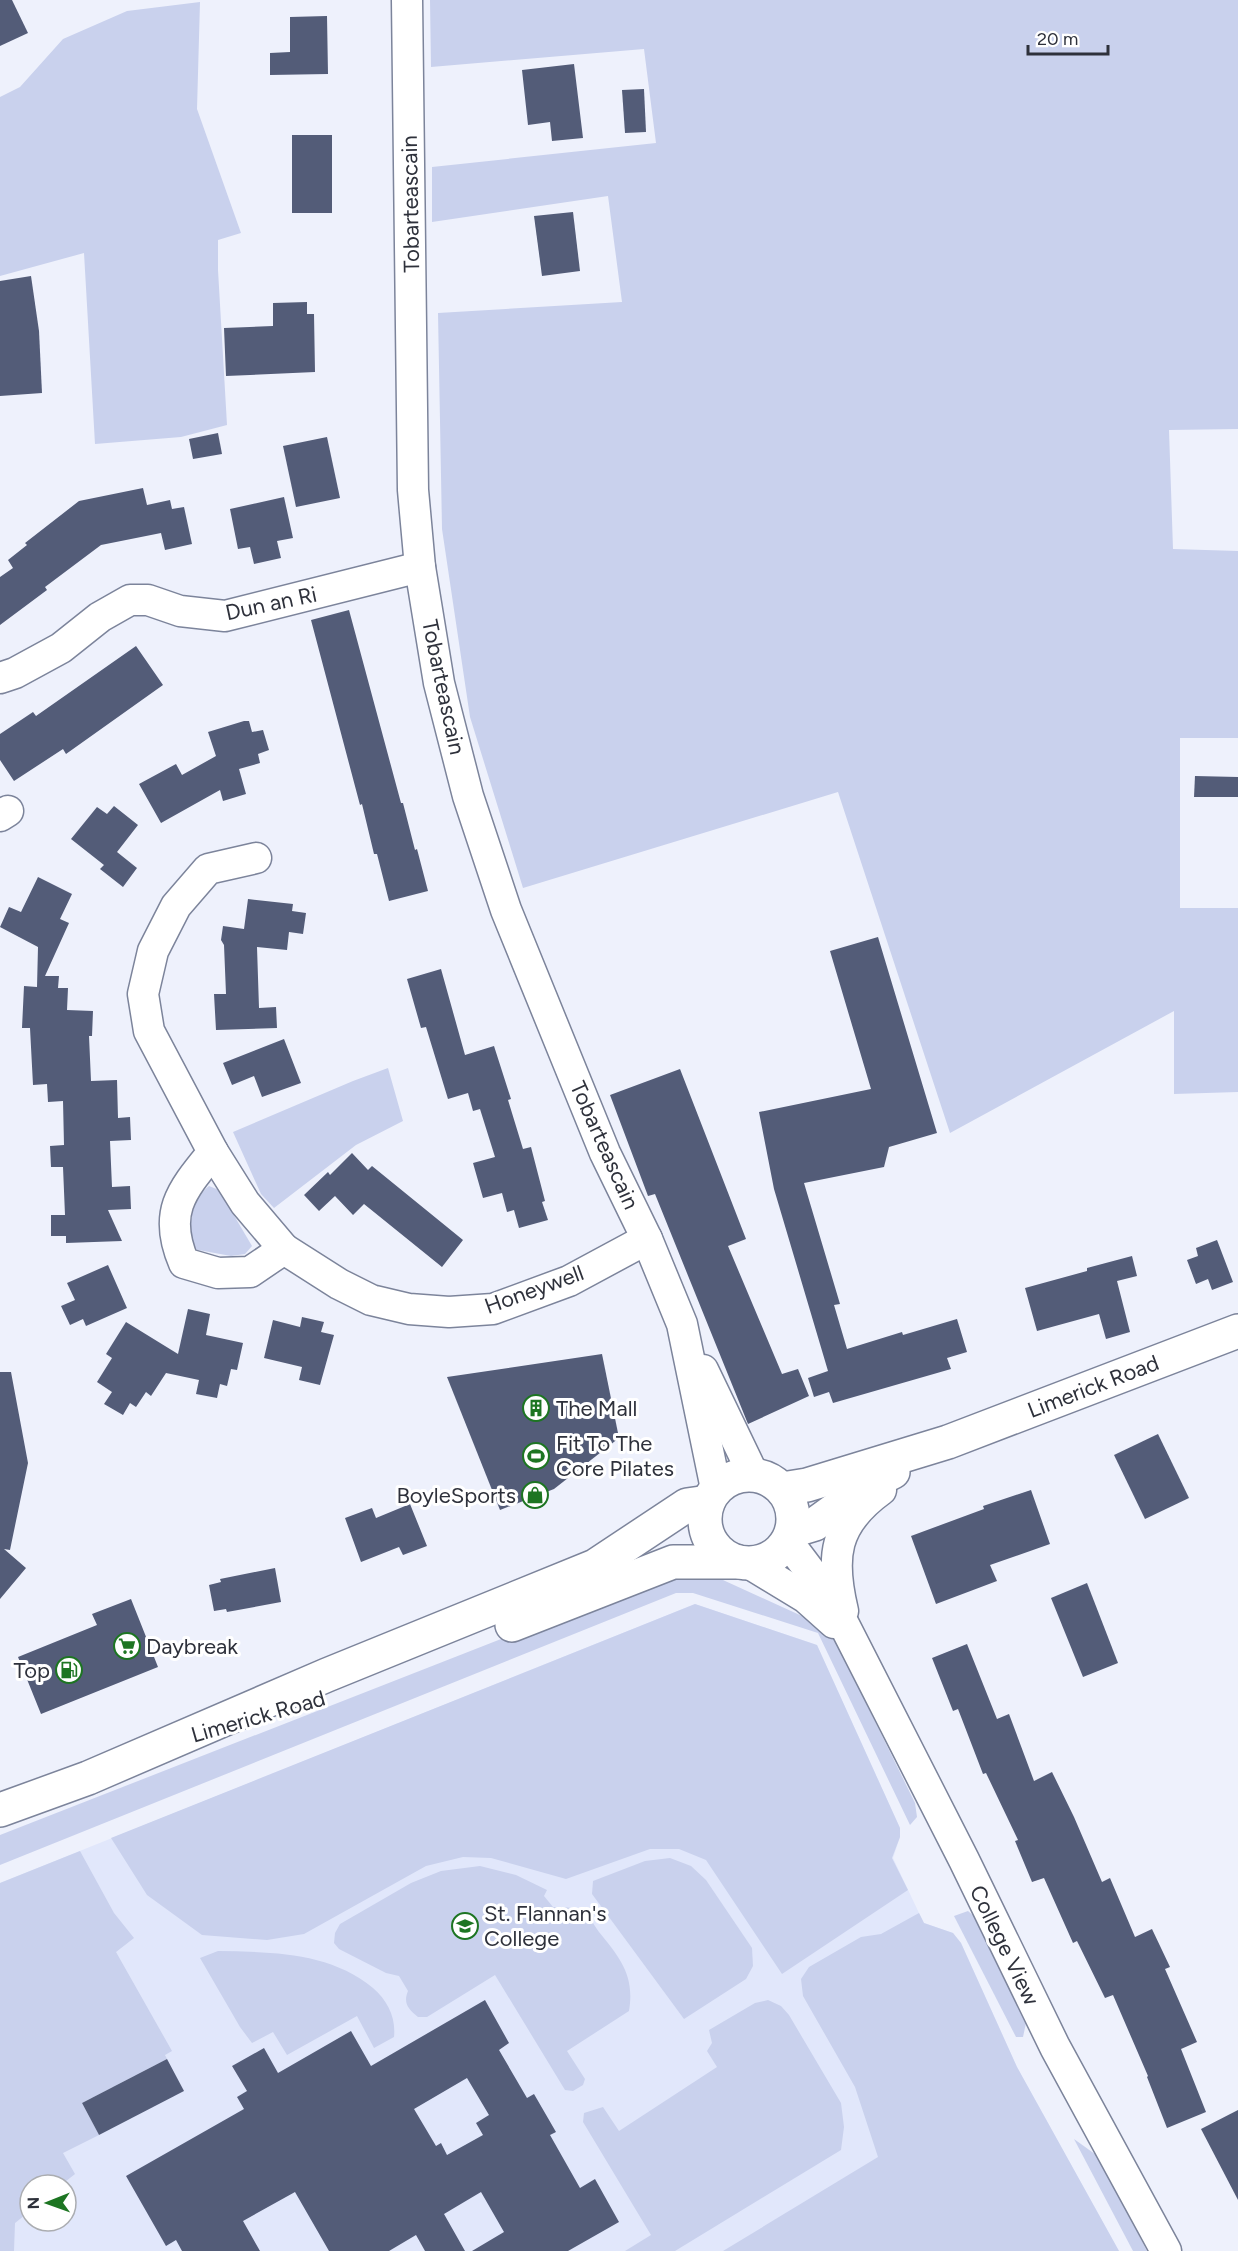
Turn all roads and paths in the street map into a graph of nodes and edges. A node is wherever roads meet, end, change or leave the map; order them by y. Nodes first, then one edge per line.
1 (407, 0) edge
2 (420, 567) junction
3 (0, 678) edge
4 (256, 858) dead end
5 (213, 1152) junction
6 (647, 1239) junction
7 (284, 1249) junction
8 (1238, 1331) edge
9 (684, 1332) junction
10 (948, 1442) junction
11 (753, 1474) junction
12 (782, 1489) junction
13 (712, 1496) junction
14 (790, 1536) junction
15 (744, 1563) junction
16 (849, 1637) junction
17 (181, 1740) junction
18 (0, 1810) edge
19 (1166, 2251) edge

1 - 2 street, Tobarteascain
2 - 3 street, Dun an Ri
2 - 6 street, Tobarteascain
4 - 5 street, Honeywell
5 - 7 street, Honeywell
5 - 7 street
6 - 7 street, Honeywell
6 - 9 street, Tobarteascain
8 - 10 main road, Limerick Road
9 - 11 street, Tobarteascain
9 - 13 street, Tobarteascain
10 - 12 main road, Limerick Road
10 - 14 main road, Limerick Road
10 - 16 street, College View
11 - 12 main road
11 - 13 main road
12 - 14 main road
13 - 15 main road
13 - 17 main road, Limerick Road
14 - 15 main road
14 - 16 street, College View
15 - 16 street, College View
15 - 17 main road, Limerick Road
16 - 19 street, College View
17 - 18 main road

